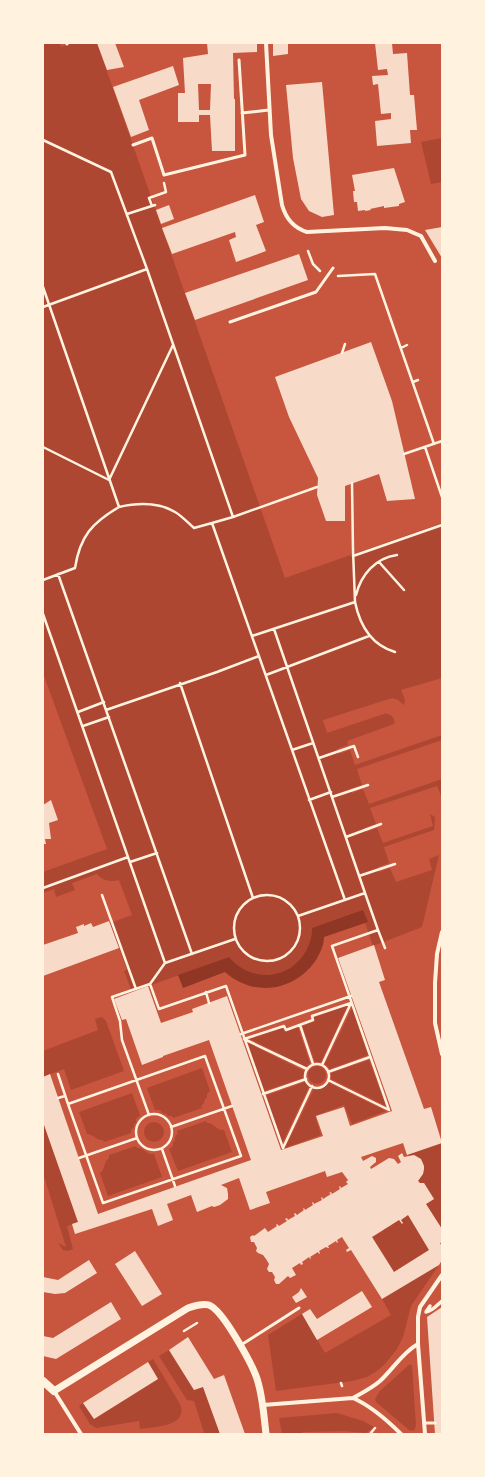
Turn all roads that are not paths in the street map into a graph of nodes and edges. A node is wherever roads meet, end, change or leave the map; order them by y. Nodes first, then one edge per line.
1 (266, 43) edge
2 (239, 60) dead end
3 (269, 110) junction
4 (242, 113) junction
5 (133, 145) dead end
6 (435, 261) dead end
7 (333, 268) dead end
8 (230, 322) dead end
9 (442, 932) edge
10 (442, 1054) edge
11 (442, 1275) edge
12 (439, 1302) edge
13 (430, 1306) dead end
14 (299, 1308) dead end
15 (418, 1344) junction
16 (240, 1346) junction
17 (43, 1381) edge
18 (54, 1391) junction
19 (353, 1398) junction
20 (262, 1405) junction
21 (435, 1422) dead end
22 (424, 1423) junction
23 (81, 1434) edge
24 (266, 1434) edge
25 (401, 1434) edge
26 (425, 1434) edge

1 - 3 street
2 - 4 lane
3 - 4 lane
3 - 6 street
4 - 5 lane
7 - 8 lane
9 - 10 street
11 - 15 street
12 - 13 street
14 - 16 lane
15 - 19 street
15 - 22 street
16 - 18 street
16 - 20 street
17 - 18 main road
18 - 23 street
19 - 20 street
19 - 25 street
20 - 24 street
21 - 22 lane
22 - 26 street

